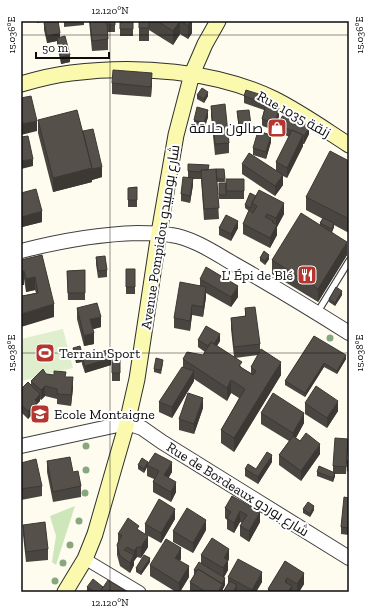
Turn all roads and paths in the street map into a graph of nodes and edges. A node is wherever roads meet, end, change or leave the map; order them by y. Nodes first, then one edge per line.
1 (218, 21) edge
2 (192, 74) junction
3 (21, 84) edge
4 (349, 145) edge
5 (159, 233) junction
6 (21, 251) edge
7 (349, 261) edge
8 (318, 313) junction
9 (349, 333) edge
10 (127, 423) junction
11 (21, 446) edge
12 (85, 558) junction
13 (349, 558) edge
14 (65, 592) edge
15 (140, 592) edge

1 - 2 main road, Avenue Pompidou شارع بومبيدو
2 - 3 main road, Rue 1035 زنقة
2 - 4 main road, Rue 1035 زنقة
2 - 5 main road, Avenue Pompidou شارع بومبيدو
5 - 6 street
5 - 8 street
5 - 10 main road, Avenue Pompidou شارع بومبيدو
7 - 8 lane
8 - 9 street
10 - 11 street
10 - 12 main road, Avenue Pompidou شارع بومبيدو
10 - 13 street, Rue de Bordeaux شارع بوردو
12 - 14 main road, Avenue Pompidou شارع بومبيدو
12 - 15 street

